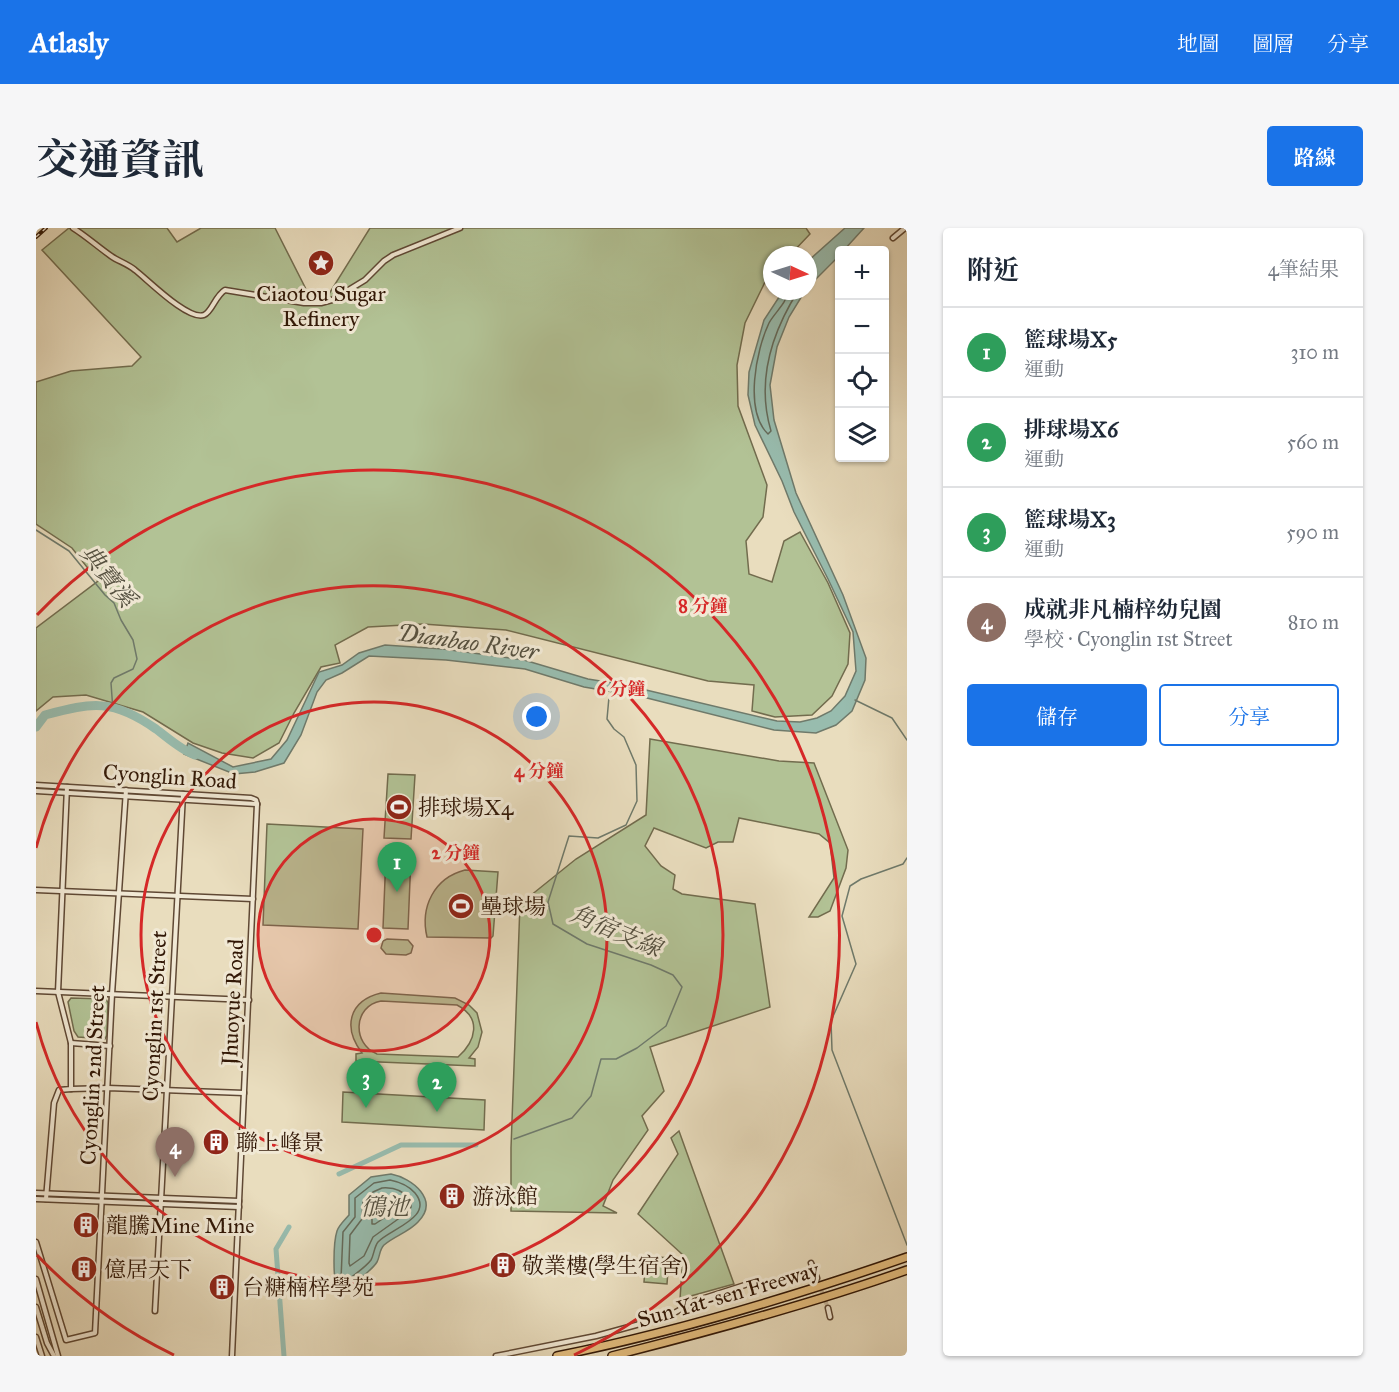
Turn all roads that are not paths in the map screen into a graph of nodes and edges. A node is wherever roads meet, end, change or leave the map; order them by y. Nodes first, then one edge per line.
1 (73, 228) edge
2 (460, 228) edge
3 (905, 228) edge
4 (893, 238) dead end
5 (36, 784) edge
6 (67, 787) junction
7 (126, 790) junction
8 (36, 791) edge
9 (67, 793) junction
10 (183, 794) junction
11 (125, 796) junction
12 (182, 800) junction
13 (257, 804) junction
14 (36, 890) edge
15 (62, 892) junction
16 (119, 893) junction
17 (177, 895) junction
18 (253, 899) junction
19 (36, 991) edge
20 (58, 992) junction
21 (112, 994) junction
22 (171, 996) junction
23 (249, 999) junction
24 (71, 1043) junction
25 (110, 1046) junction
26 (108, 1088) junction
27 (71, 1089) junction
28 (166, 1091) junction
29 (244, 1093) junction
30 (36, 1193) edge
31 (46, 1193) junction
32 (102, 1195) junction
33 (161, 1198) junction
34 (36, 1199) edge
35 (46, 1199) junction
36 (102, 1201) junction
37 (239, 1201) junction
38 (160, 1203) junction
39 (239, 1207) junction
40 (36, 1242) edge
41 (907, 1257) edge
42 (811, 1263) dead end
43 (907, 1270) edge
44 (816, 1278) tunnel mouth
45 (36, 1279) edge
46 (745, 1286) dead end
47 (36, 1307) edge
48 (828, 1308) tunnel mouth
49 (155, 1311) dead end
50 (830, 1317) dead end
51 (36, 1337) edge
52 (37, 1346) edge
53 (42, 1356) edge
54 (56, 1356) edge
55 (232, 1356) edge
56 (496, 1356) edge
57 (557, 1356) edge
58 (612, 1356) edge

1 - 2 street
3 - 4 street
5 - 6 street, Cyonglin Road
6 - 7 street, Cyonglin Road
6 - 9 street
7 - 10 street, Cyonglin Road
7 - 11 street, Cyonglin 2nd Street
8 - 9 street, Cyonglin Road
9 - 11 street, Cyonglin Road
9 - 15 street
10 - 12 street, Cyonglin 1st Street
10 - 13 street, Cyonglin Road
11 - 12 street, Cyonglin Road
11 - 16 street, Cyonglin 2nd Street
12 - 13 street, Cyonglin Road
12 - 17 street, Cyonglin 1st Street
13 - 18 street, Jhuoyue Road
14 - 15 street
15 - 16 street
15 - 20 street
16 - 17 street
16 - 21 street, Cyonglin 2nd Street
17 - 18 street
17 - 22 street, Cyonglin 1st Street
18 - 23 street, Jhuoyue Road
19 - 20 street
20 - 21 street
20 - 24 street
21 - 22 street
21 - 25 street, Cyonglin 2nd Street
22 - 23 street
22 - 28 street, Cyonglin 1st Street
23 - 29 street, Jhuoyue Road
24 - 25 street
24 - 27 street
25 - 26 street, Cyonglin 2nd Street
26 - 27 street
26 - 28 street
26 - 32 street, Cyonglin 2nd Street
27 - 31 street
28 - 29 street
28 - 33 street, Cyonglin 1st Street
29 - 37 street, Jhuoyue Road
30 - 31 street
31 - 32 street
31 - 35 street
32 - 33 street
32 - 36 street, Cyonglin 2nd Street
33 - 37 street
33 - 38 street, Cyonglin 1st Street
34 - 35 street
35 - 36 street
36 - 38 street
36 - 40 street, Cyonglin 2nd Street
37 - 39 street, Jhuoyue Road
38 - 39 street
38 - 49 street, Cyonglin 1st Street
39 - 55 street
41 - 57 highway, Sun Yat-sen Freeway
42 - 44 street
43 - 58 highway, Sun Yat-sen Freeway
45 - 54 street
46 - 56 street
47 - 54 street
48 - 50 street
51 - 52 street
52 - 53 street

